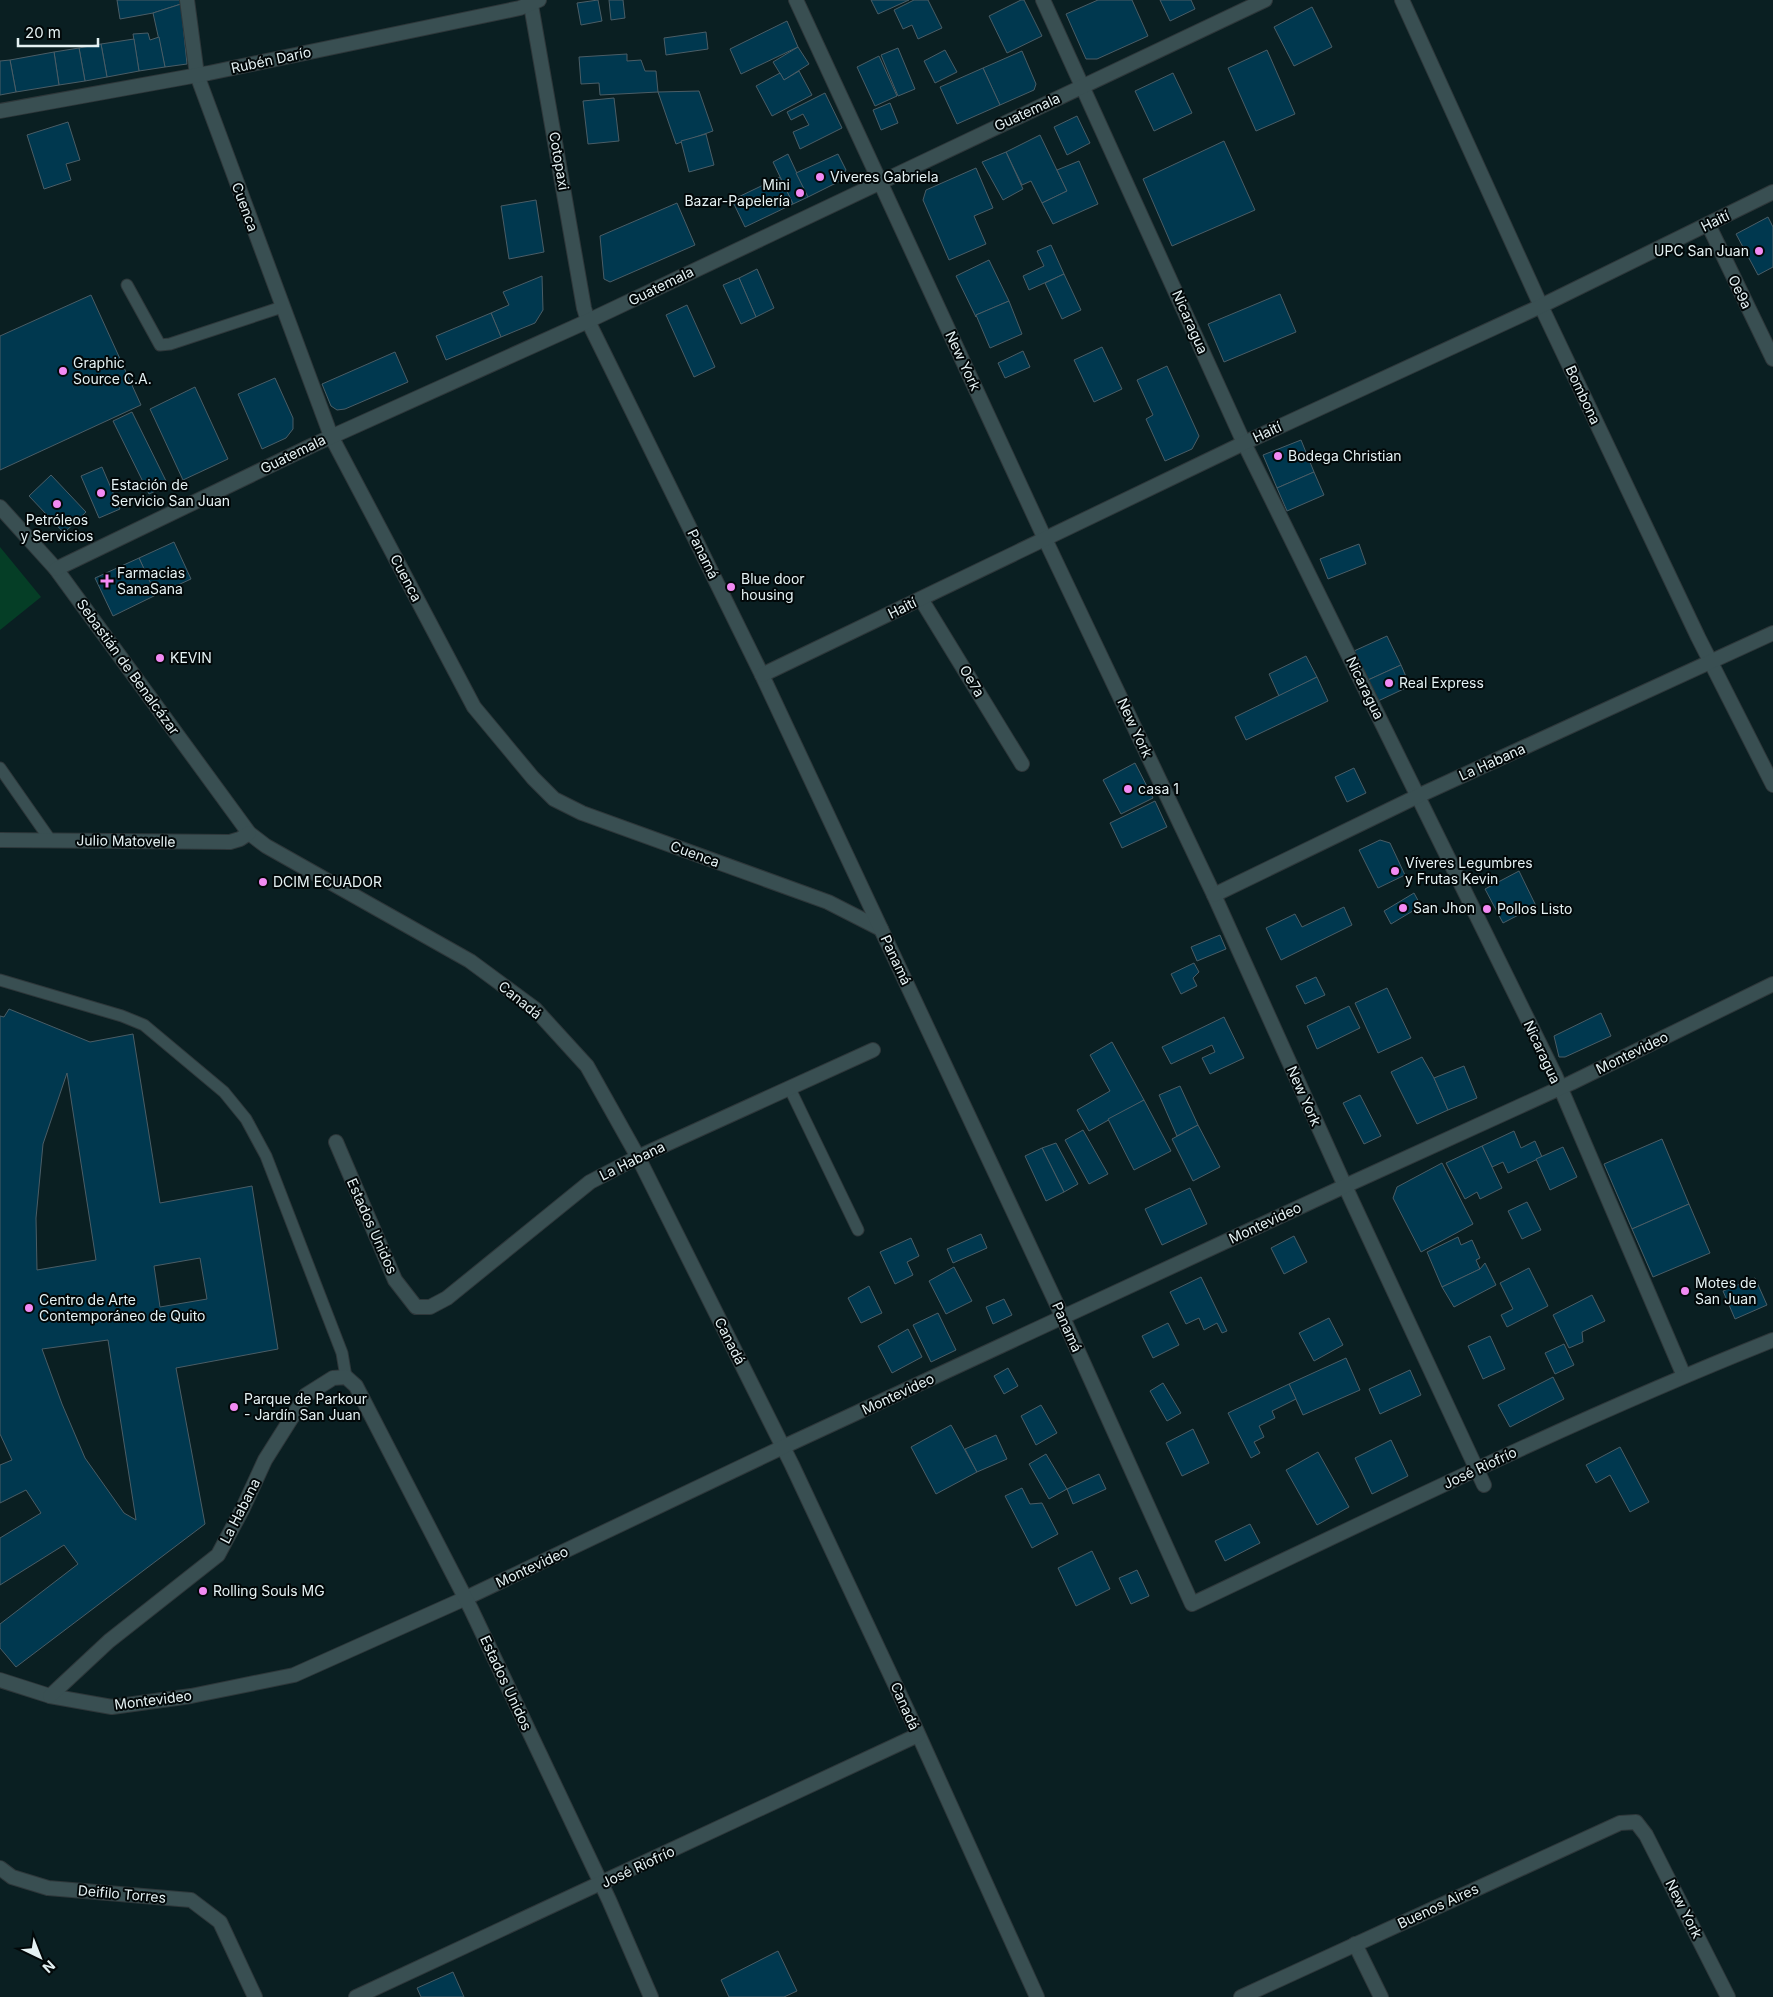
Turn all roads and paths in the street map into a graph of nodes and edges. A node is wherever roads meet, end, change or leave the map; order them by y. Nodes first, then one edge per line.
1 (187, 0) edge
2 (796, 0) edge
3 (1043, 0) edge
4 (1265, 0) edge
5 (1402, 0) edge
6 (533, 2) edge
7 (197, 75) junction
8 (1083, 86) junction
9 (0, 111) edge
10 (880, 181) junction
11 (1773, 192) edge
12 (1708, 224) junction
13 (127, 285) dead end
14 (1541, 306) junction
15 (282, 307) junction
16 (588, 321) junction
17 (1773, 359) edge
18 (331, 436) junction
19 (1244, 443) junction
20 (0, 507) edge
21 (1045, 539) junction
22 (56, 569) junction
23 (921, 599) junction
24 (1773, 633) edge
25 (1711, 663) junction
26 (762, 675) junction
27 (1022, 764) dead end
28 (0, 768) edge
29 (1773, 785) edge
30 (1418, 796) junction
31 (249, 833) junction
32 (0, 840) edge
33 (51, 841) junction
34 (1214, 896) junction
35 (881, 929) junction
36 (0, 980) edge
37 (1773, 984) edge
38 (873, 1050) dead end
39 (1560, 1088) junction
40 (790, 1089) junction
41 (336, 1142) dead end
42 (638, 1157) junction
43 (1345, 1186) junction
44 (858, 1230) dead end
45 (416, 1307) joint
46 (1063, 1318) junction
47 (1773, 1340) edge
48 (1684, 1376) junction
49 (346, 1377) junction
50 (783, 1447) junction
51 (1477, 1469) junction
52 (1484, 1485) dead end
53 (466, 1598) junction
54 (1192, 1604) joint
55 (0, 1680) edge
56 (50, 1696) junction
57 (918, 1735) junction
58 (1636, 1822) joint
59 (0, 1868) edge
60 (601, 1884) junction
61 (1355, 1944) junction
62 (255, 1997) edge
63 (356, 1997) edge
64 (651, 1997) edge
65 (1037, 1997) edge
66 (1241, 1997) edge
67 (1381, 1997) edge
68 (1728, 1997) edge

1 - 7 street, Cuenca
2 - 10 street, New York
3 - 8 street, Nicaragua
4 - 8 street, Guatemala
5 - 14 street, Bombona
6 - 7 street, Rubén Darío
6 - 16 street, Cotopaxi
7 - 9 street, Rubén Darío
7 - 15 street, Cuenca
8 - 10 street, Guatemala
8 - 19 street, Nicaragua
10 - 16 street, Guatemala
10 - 21 street, New York
11 - 12 street, Haití
12 - 14 street, Haití
12 - 17 street, Oe9a
13 - 15 lane
14 - 19 street, Haití
14 - 25 street, Bombona
15 - 18 street, Cuenca
16 - 18 street, Guatemala
16 - 26 street, Panamá
18 - 22 street, Guatemala
18 - 35 street, Cuenca
19 - 21 street, Haití
19 - 30 street, Nicaragua
20 - 22 street, Sebastián de Benalcázar
21 - 23 street, Haití
21 - 34 street, New York
22 - 31 street, Sebastián de Benalcázar
23 - 26 street, Haití
23 - 27 street, Oe7a
24 - 25 street, La Habana
25 - 29 street, Bombona
25 - 30 street, La Habana
26 - 35 street, Panamá
28 - 33 lane
30 - 34 street, La Habana
30 - 39 street, Nicaragua
31 - 33 street, Julio Matovelle
31 - 42 street, Canadá
32 - 33 street, Julio Matovelle
34 - 43 street, New York
35 - 46 street, Panamá
36 - 49 lane
37 - 39 street, Montevideo
38 - 40 street, La Habana
39 - 43 street, Montevideo
39 - 48 street, Nicaragua
40 - 42 street, La Habana
40 - 44 lane
41 - 45 street, Estados Unidos
42 - 45 street, La Habana
42 - 50 street, Canadá
43 - 46 street, Montevideo
43 - 51 street, New York
46 - 50 street, Montevideo
46 - 54 street, Panamá
47 - 48 street, José Riofrío
48 - 51 street, José Riofrío
49 - 53 street, Estados Unidos
49 - 56 street, La Habana
50 - 53 street, Montevideo
50 - 57 street, Canadá
51 - 52 street, New York
51 - 54 street, José Riofrío
53 - 56 street, Montevideo
53 - 60 street, Estados Unidos
55 - 56 street, Montevideo
57 - 60 street, José Riofrío
57 - 65 street, Canadá
58 - 61 street, Buenos Aires
58 - 68 street, New York
59 - 62 street, Deifilo Torres
60 - 63 street, José Riofrío
60 - 64 street, Estados Unidos
61 - 66 street, Buenos Aires
61 - 67 street

